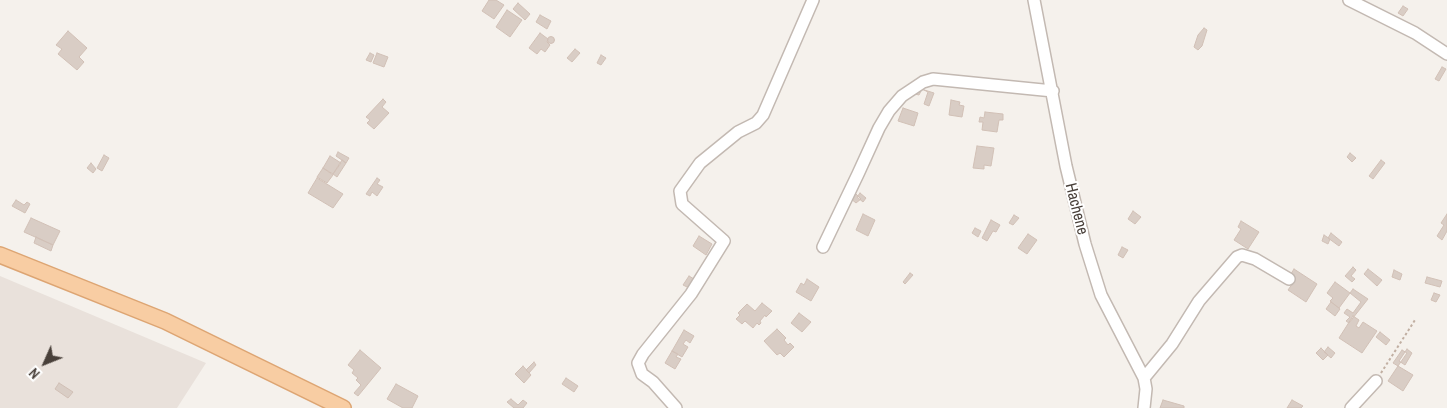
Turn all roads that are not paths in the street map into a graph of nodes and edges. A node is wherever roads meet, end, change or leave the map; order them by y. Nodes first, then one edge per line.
1 (813, 0) edge
2 (1034, 0) edge
3 (1349, 0) edge
4 (1447, 54) edge
5 (1052, 91) junction
6 (823, 247) dead end
7 (0, 254) edge
8 (1289, 279) dead end
9 (1144, 378) junction
10 (1376, 381) road end
11 (343, 408) edge
12 (676, 408) edge
13 (1144, 408) edge
14 (1351, 408) edge

1 - 12 street
2 - 5 street, Hachene
3 - 4 street
5 - 6 street
5 - 9 street, Hachene
7 - 11 main road
8 - 9 street
9 - 13 street, Hachene
10 - 14 street

